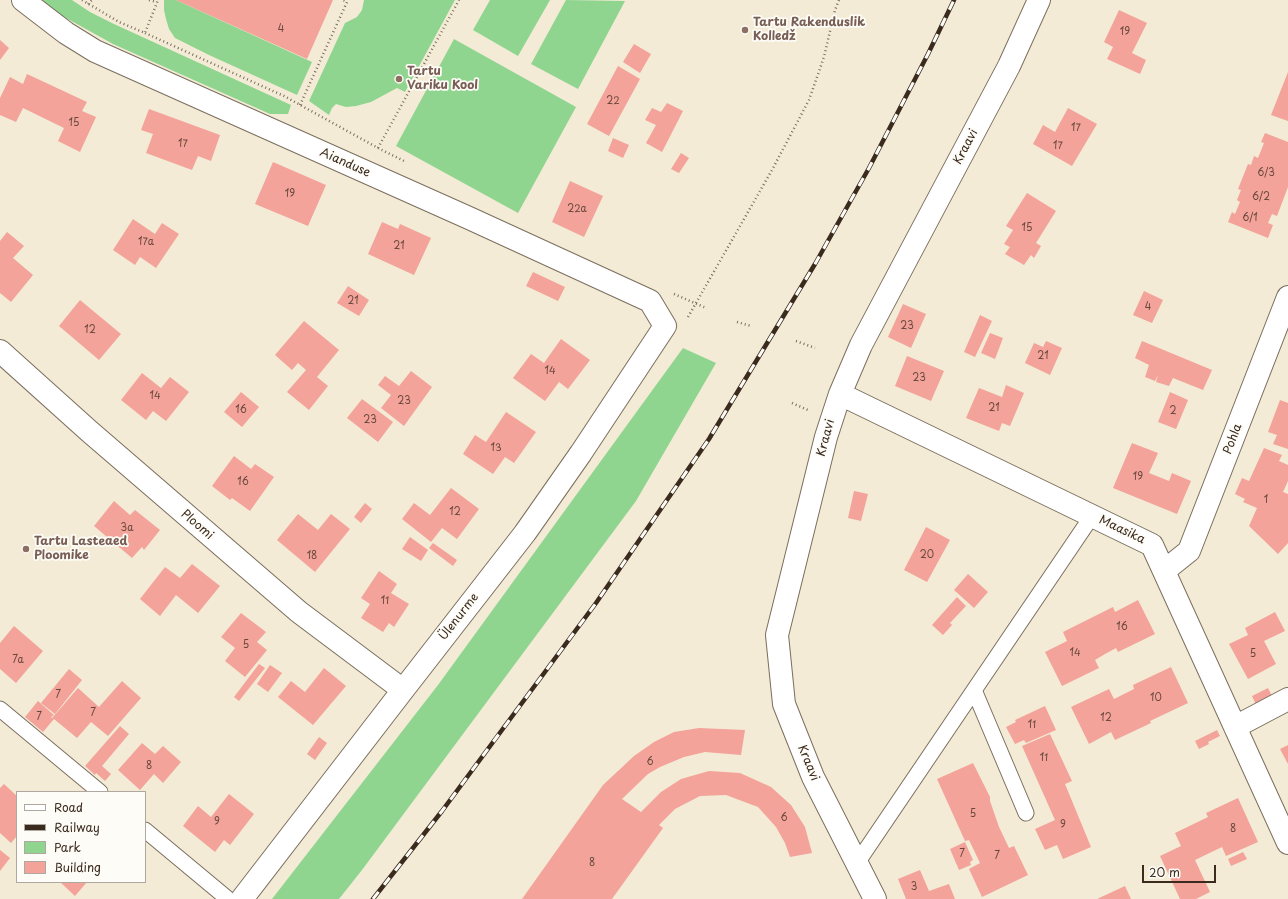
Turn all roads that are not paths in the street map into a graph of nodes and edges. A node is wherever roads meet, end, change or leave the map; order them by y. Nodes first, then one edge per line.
1 (23, 0) edge
2 (1039, 0) edge
3 (1288, 297) edge
4 (675, 324) joint
5 (0, 351) edge
6 (840, 394) junction
7 (1092, 516) junction
8 (1164, 571) junction
9 (402, 690) junction
10 (974, 690) junction
11 (1288, 699) edge
12 (0, 709) edge
13 (1235, 727) junction
14 (99, 791) edge
15 (1026, 813) dead end
16 (146, 831) edge
17 (1288, 843) edge
18 (857, 863) junction
19 (228, 899) edge
20 (242, 899) edge
21 (875, 899) edge

1 - 4 street, Aianduse
2 - 6 street, Kraavi
3 - 8 street, Pohla
4 - 9 street, Ülenurme
5 - 9 street, Ploomi
6 - 7 street, Maasika
6 - 18 street, Kraavi
7 - 8 street, Maasika
7 - 10 lane
8 - 13 street, Maasika
9 - 20 street, Ülenurme
10 - 15 lane
10 - 18 lane
11 - 13 street
12 - 14 lane
13 - 17 street, Maasika
16 - 19 lane
18 - 21 street, Kraavi

